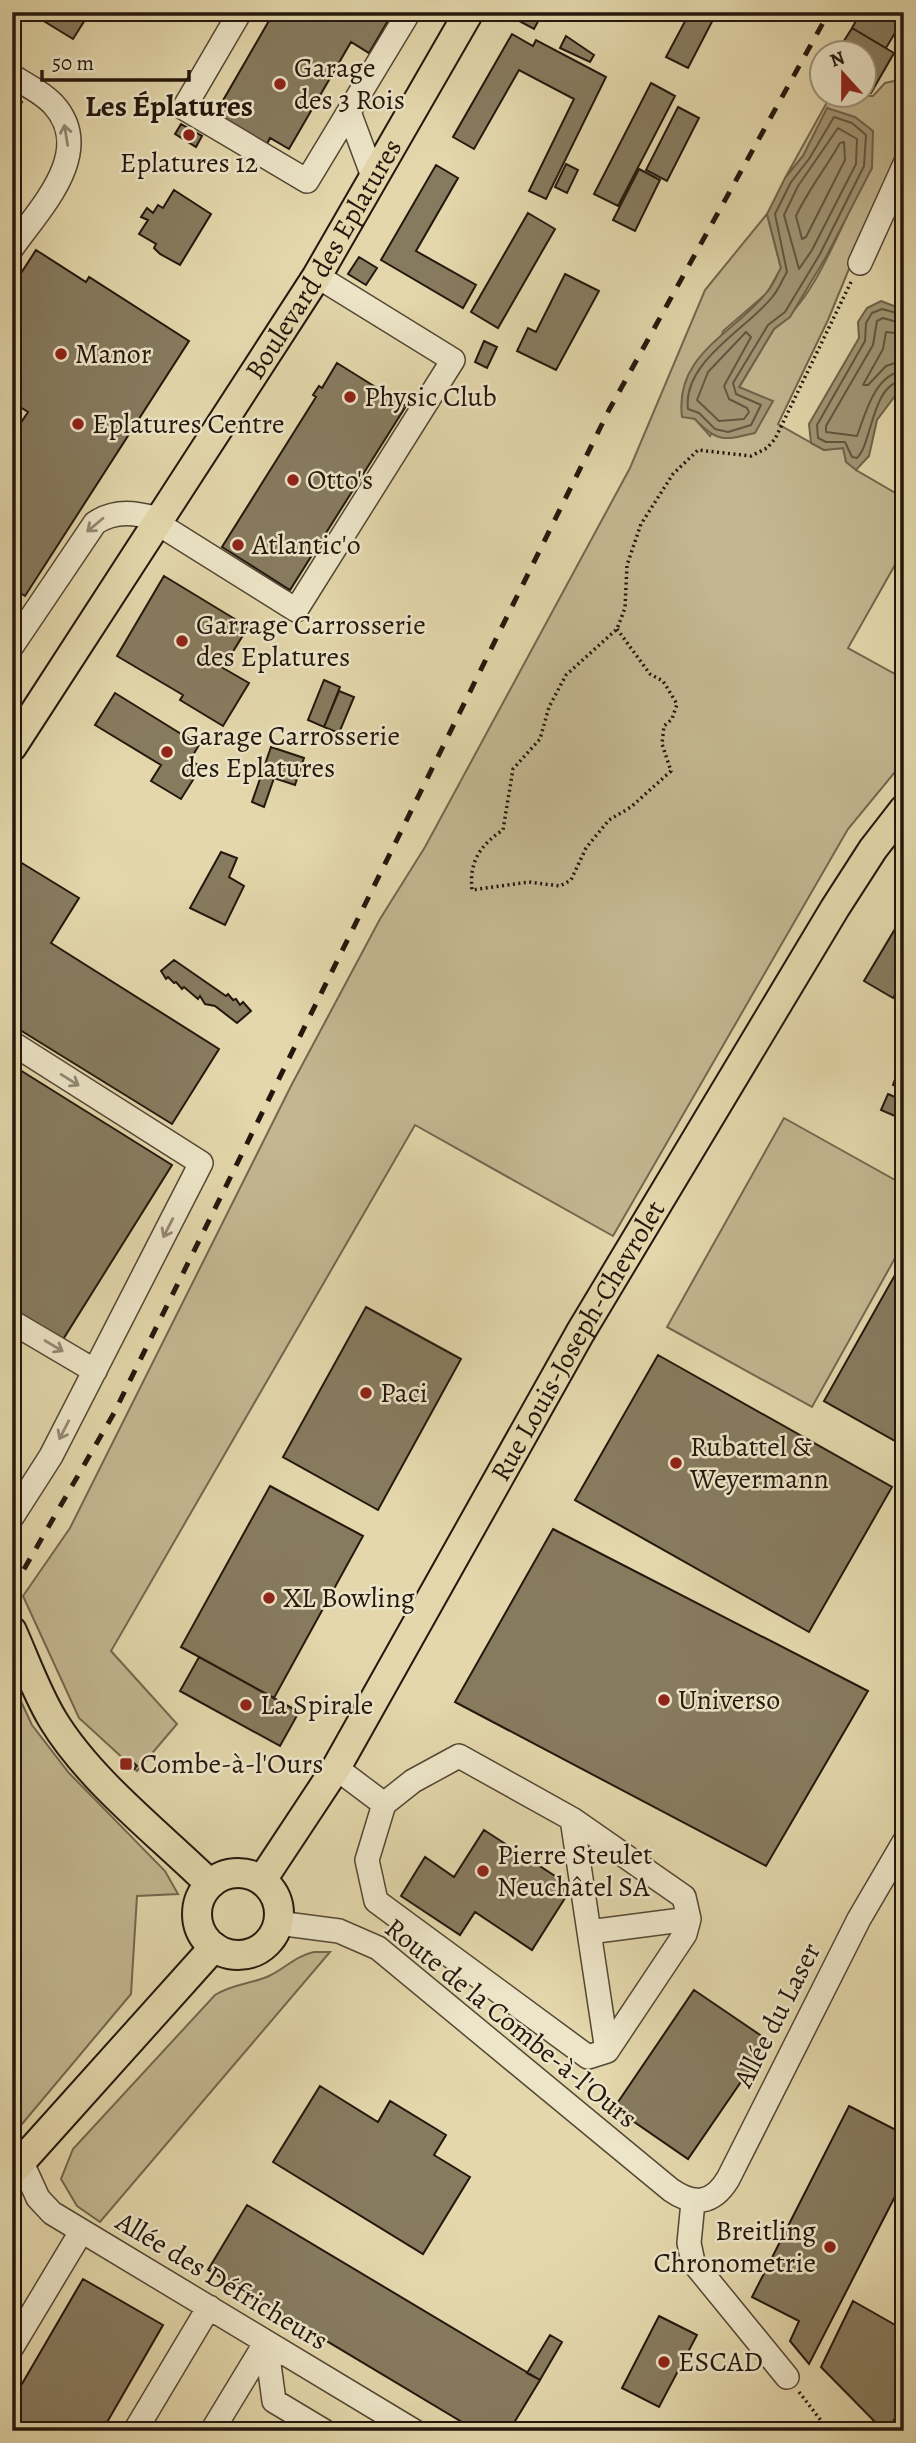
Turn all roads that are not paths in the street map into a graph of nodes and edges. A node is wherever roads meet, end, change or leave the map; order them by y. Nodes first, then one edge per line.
1 (240, 12) edge
2 (409, 12) edge
3 (469, 12) edge
4 (12, 76) edge
5 (349, 112) junction
6 (904, 166) edge
7 (374, 179) junction
8 (15, 238) edge
9 (860, 263) road end
10 (317, 276) junction
11 (158, 521) junction
12 (12, 646) edge
13 (12, 747) edge
14 (904, 809) edge
15 (12, 1043) edge
16 (12, 1322) edge
17 (95, 1371) junction
18 (15, 1506) edge
19 (12, 1631) edge
20 (336, 1768) junction
21 (384, 1804) junction
22 (572, 1819) junction
23 (904, 1842) edge
24 (262, 1880) junction
25 (210, 1884) junction
26 (689, 1919) junction
27 (278, 1923) junction
28 (589, 1932) junction
29 (214, 1947) junction
30 (607, 2051) junction
31 (17, 2167) edge
32 (694, 2202) junction
33 (81, 2232) junction
34 (209, 2307) junction
35 (266, 2342) junction
36 (12, 2347) edge
37 (787, 2377) road end
38 (135, 2431) edge
39 (212, 2431) edge
40 (324, 2431) edge
41 (414, 2431) edge

1 - 5 street
2 - 5 street
3 - 7 main road, Boulevard des Eplatures
8 -> 4 street
5 - 7 street
6 - 9 street
7 - 10 main road, Boulevard des Eplatures
10 - 11 main road, Boulevard des Eplatures
10 - 11 street
11 -> 12 street
11 - 13 main road, Boulevard des Eplatures
14 - 20 main road, Rue Louis-Joseph-Chevrolet
15 -> 17 street
16 -> 17 street
17 -> 18 street
19 - 25 main road
20 - 21 street
20 - 24 main road, Rue Louis-Joseph-Chevrolet
21 - 22 street
21 - 30 street
22 - 26 street
22 - 28 street
23 - 32 street, Allée du Laser
24 - 25 main road
24 - 27 main road
25 - 29 main road
26 - 28 street
26 - 30 street
27 - 29 main road
27 - 32 street, Route de la Combe-à-l'Ours
28 - 30 street
29 - 31 main road
31 - 33 street, Allée des Défricheurs
32 - 37 street
33 - 34 street, Allée des Défricheurs
33 - 36 street
34 - 35 street, Allée des Défricheurs
34 - 38 street
35 - 39 street
35 - 40 street
35 - 41 street, Allée des Défricheurs

